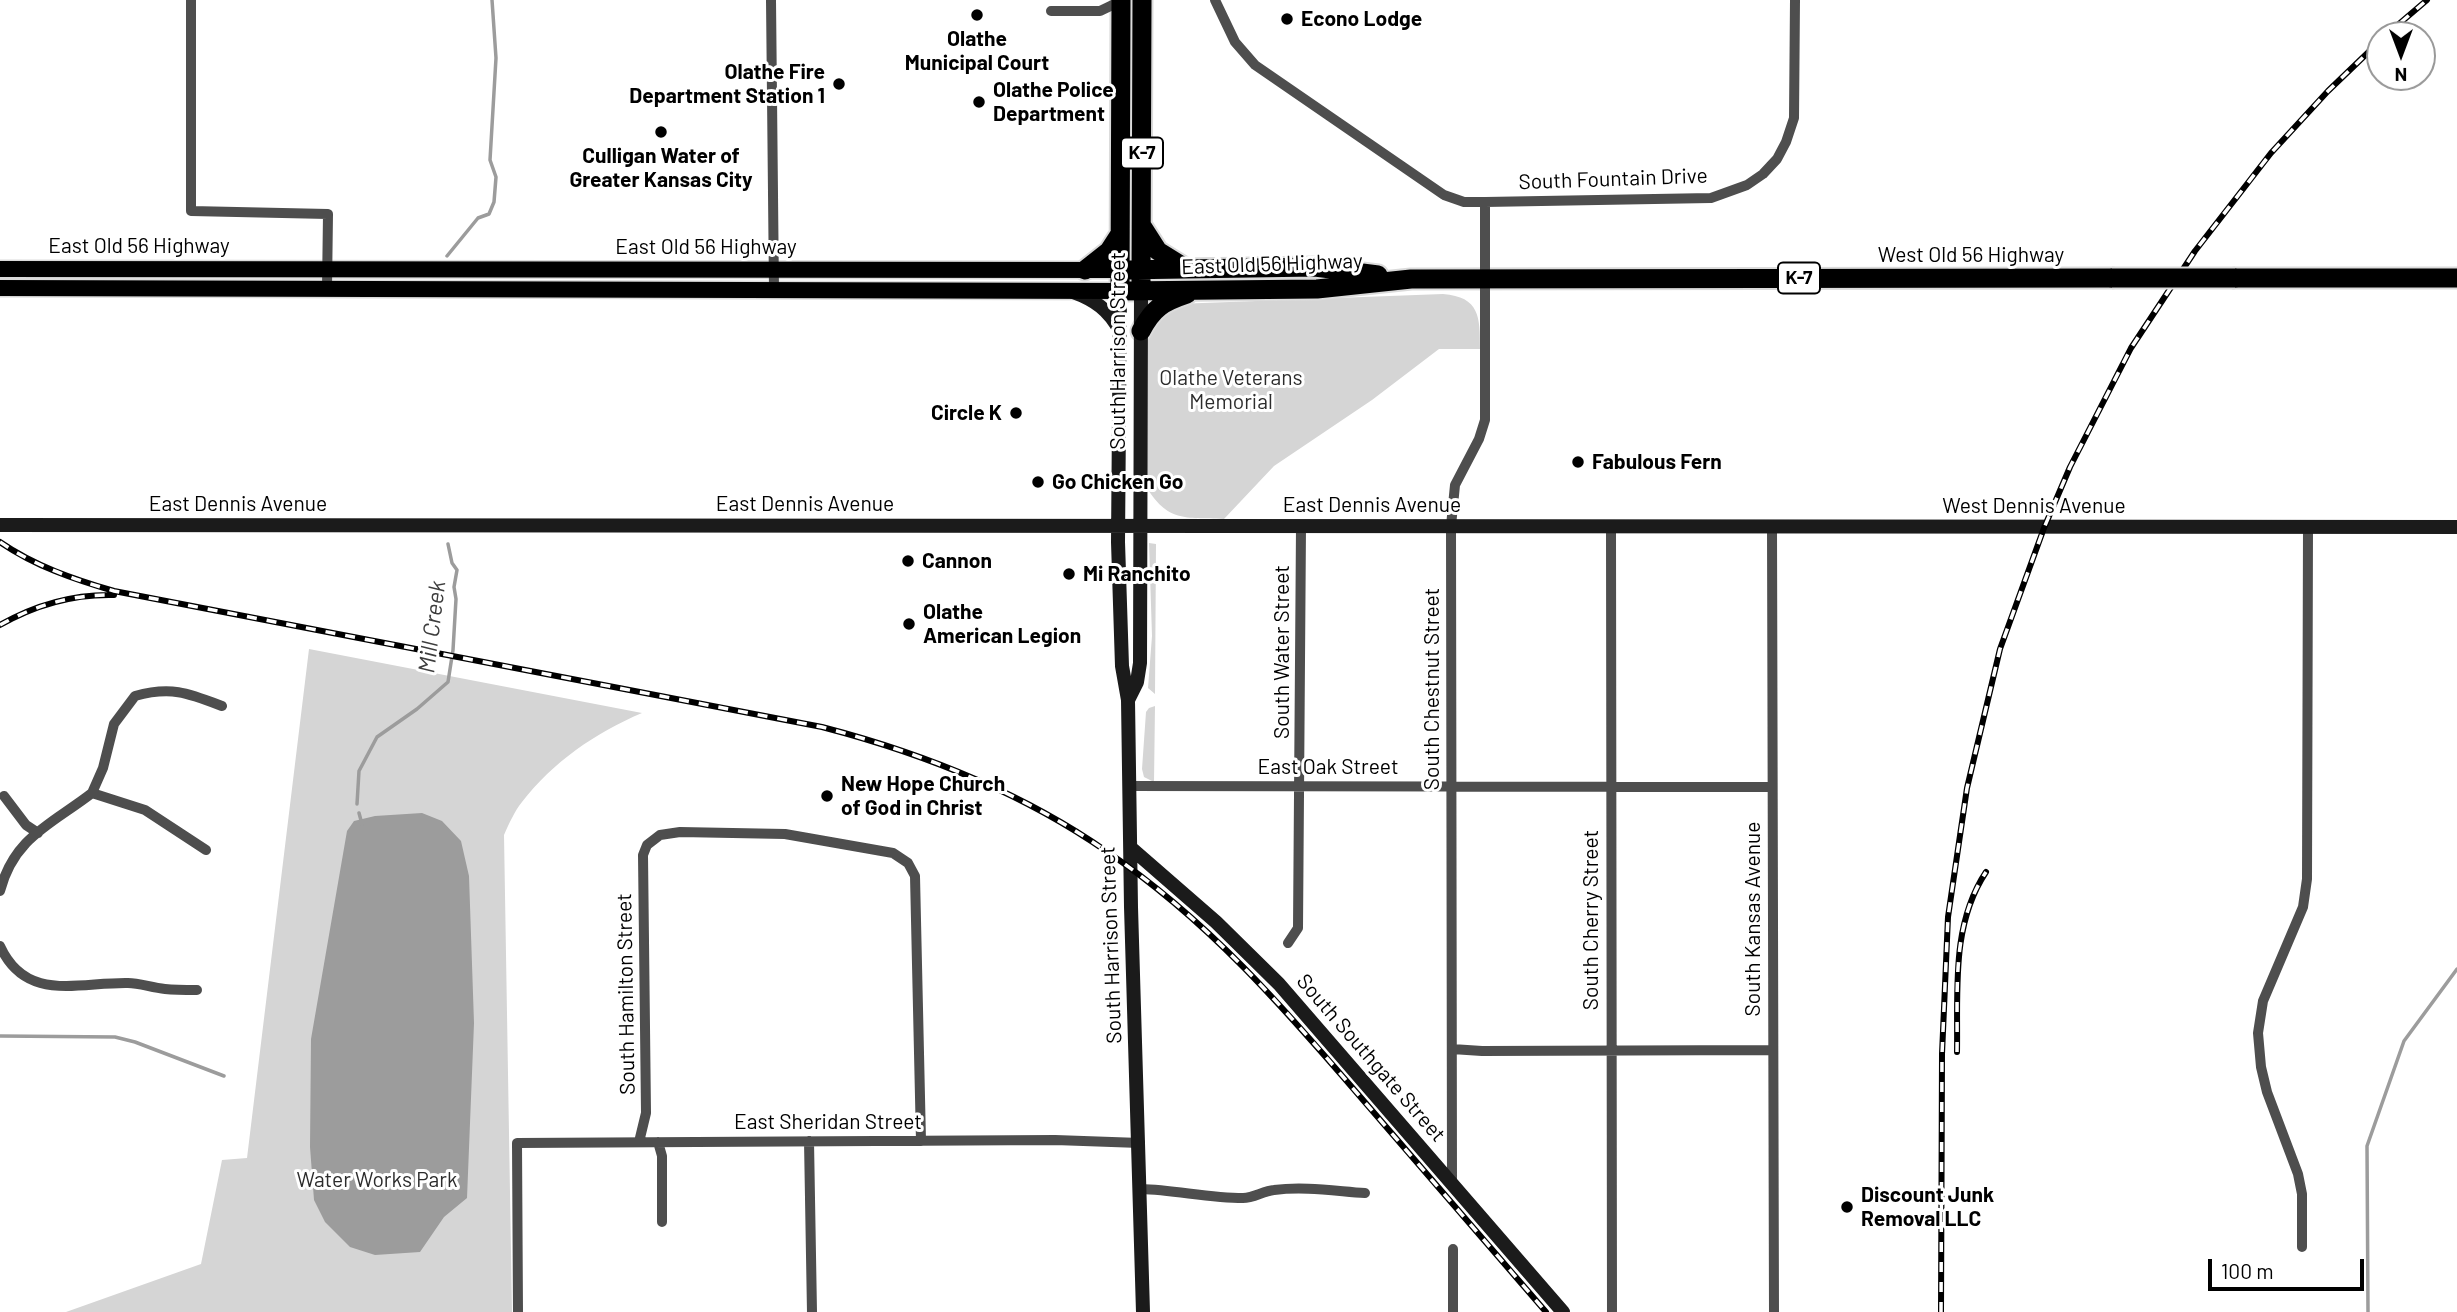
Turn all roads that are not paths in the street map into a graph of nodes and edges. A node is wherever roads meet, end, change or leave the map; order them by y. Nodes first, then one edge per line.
1 (191, 0) edge
2 (771, 0) edge
3 (1121, 0) edge
4 (1142, 0) edge
5 (1215, 0) edge
6 (1795, 0) edge
7 (1051, 11) dead end
8 (1485, 202) junction
9 (1141, 224) junction
10 (1120, 234) junction
11 (0, 269) edge
12 (327, 269) junction
13 (1188, 269) junction
14 (774, 270) junction
15 (1085, 270) junction
16 (1120, 270) junction
17 (1141, 270) junction
18 (2457, 278) edge
19 (1411, 279) junction
20 (1486, 279) junction
21 (0, 288) edge
22 (327, 288) junction
23 (774, 290) junction
24 (1197, 290) junction
25 (1069, 291) junction
26 (1120, 291) junction
27 (1142, 291) junction
28 (1120, 331) junction
29 (1141, 331) junction
30 (0, 525) edge
31 (1118, 525) junction
32 (1139, 525) junction
33 (1451, 526) junction
34 (1301, 527) junction
35 (1611, 527) junction
36 (1772, 527) junction
37 (2308, 527) junction
38 (2457, 527) edge
39 (1128, 700) junction
40 (222, 706) dead end
41 (1129, 786) junction
42 (1300, 786) junction
43 (1452, 787) junction
44 (1610, 787) junction
45 (1772, 787) junction
46 (92, 793) junction
47 (4, 796) dead end
48 (38, 833) junction
49 (1131, 848) junction
50 (206, 850) dead end
51 (1, 884) edge
52 (1288, 943) dead end
53 (0, 946) edge
54 (197, 990) dead end
55 (1452, 1049) junction
56 (1772, 1050) junction
57 (1610, 1051) junction
58 (809, 1141) junction
59 (921, 1141) junction
60 (639, 1142) junction
61 (658, 1142) junction
62 (1140, 1143) junction
63 (1452, 1184) junction
64 (1141, 1189) junction
65 (1365, 1194) dead end
66 (662, 1222) dead end
67 (2302, 1247) dead end
68 (1453, 1249) dead end
69 (518, 1312) edge
70 (812, 1312) edge
71 (1143, 1312) edge
72 (1453, 1312) edge
73 (1563, 1312) edge
74 (1612, 1312) edge
75 (1774, 1312) edge

1 - 12 street
2 - 14 street
3 - 7 street
3 - 10 highway, South Harrison Street / K-7
4 - 9 highway, South Harrison Street / K-7
5 - 8 street, South Fountain Drive
6 - 8 street, South Fountain Drive
8 - 20 street, South Chestnut Street
9 - 13 highway
9 - 17 highway, South Harrison Street
10 - 15 highway
10 - 16 highway, South Harrison Street / K-7
11 - 12 main road, East Old 56 Highway
12 - 14 main road, East Old 56 Highway
12 - 22 street
13 - 17 highway, East Old 56 Highway
13 - 19 highway, East Old 56 Highway / K-7
14 - 15 main road, East Old 56 Highway
14 - 23 street
15 - 16 main road, East Old 56 Highway
16 - 17 highway, East Old 56 Highway
16 - 26 highway, South Harrison Street / K-7
17 - 27 highway, South Harrison Street
18 - 20 highway, West Old 56 Highway / K-7, bridge
19 - 20 highway, East Old 56 Highway / K-7
19 - 24 highway, East Old 56 Highway / K-7
20 - 33 street, South Chestnut Street
21 - 22 main road, East Old 56 Highway
22 - 23 main road, East Old 56 Highway
23 - 25 main road, East Old 56 Highway
24 - 27 highway, East Old 56 Highway / K-7
24 - 29 highway
25 - 26 main road, East Old 56 Highway
25 - 28 street
26 - 27 highway, East Old 56 Highway / K-7
26 - 28 street, South Harrison Street
27 - 29 street, South Harrison Street
28 - 31 street, South Harrison Street
29 - 32 street, South Harrison Street
30 - 31 street, East Dennis Avenue
31 - 32 street, East Dennis Avenue
31 - 39 street, South Harrison Street
32 - 34 street, East Dennis Avenue
32 - 39 street, South Harrison Street
33 - 34 street, East Dennis Avenue
33 - 35 street, East Dennis Avenue
33 - 43 street, South Chestnut Street
34 - 42 street, South Water Street
35 - 36 street, West Dennis Avenue
35 - 44 street, South Cherry Street
36 - 37 street, West Dennis Avenue
36 - 45 street, South Kansas Avenue
37 - 38 street, West Dennis Avenue
37 - 67 street
39 - 41 street, South Harrison Street
40 - 46 street
41 - 42 street, East Oak Street
41 - 49 street, South Harrison Street
42 - 43 street, East Oak Street
42 - 52 street, South Water Street
43 - 44 street, East Oak Street
43 - 55 street, South Chestnut Street
44 - 45 street, East Oak Street
44 - 57 street, South Cherry Street
45 - 56 street, South Kansas Avenue
46 - 48 street
46 - 50 street
47 - 48 street
48 - 51 street
49 - 62 street, South Harrison Street
49 - 63 street, South Southgate Street
53 - 54 street
55 - 57 street
55 - 63 street, South Chestnut Street
56 - 57 street
56 - 75 street, South Kansas Avenue
57 - 74 street, South Cherry Street
58 - 59 street, East Sheridan Street
58 - 61 street, East Sheridan Street
58 - 70 street
59 - 60 street, South Hamilton Street
59 - 62 street, East Sheridan Street
60 - 61 street, East Sheridan Street
60 - 69 street, East Sheridan Street
61 - 66 street
62 - 64 street, South Harrison Street
63 - 73 street, South Southgate Street
64 - 65 street
64 - 71 street, South Harrison Street
68 - 72 street

